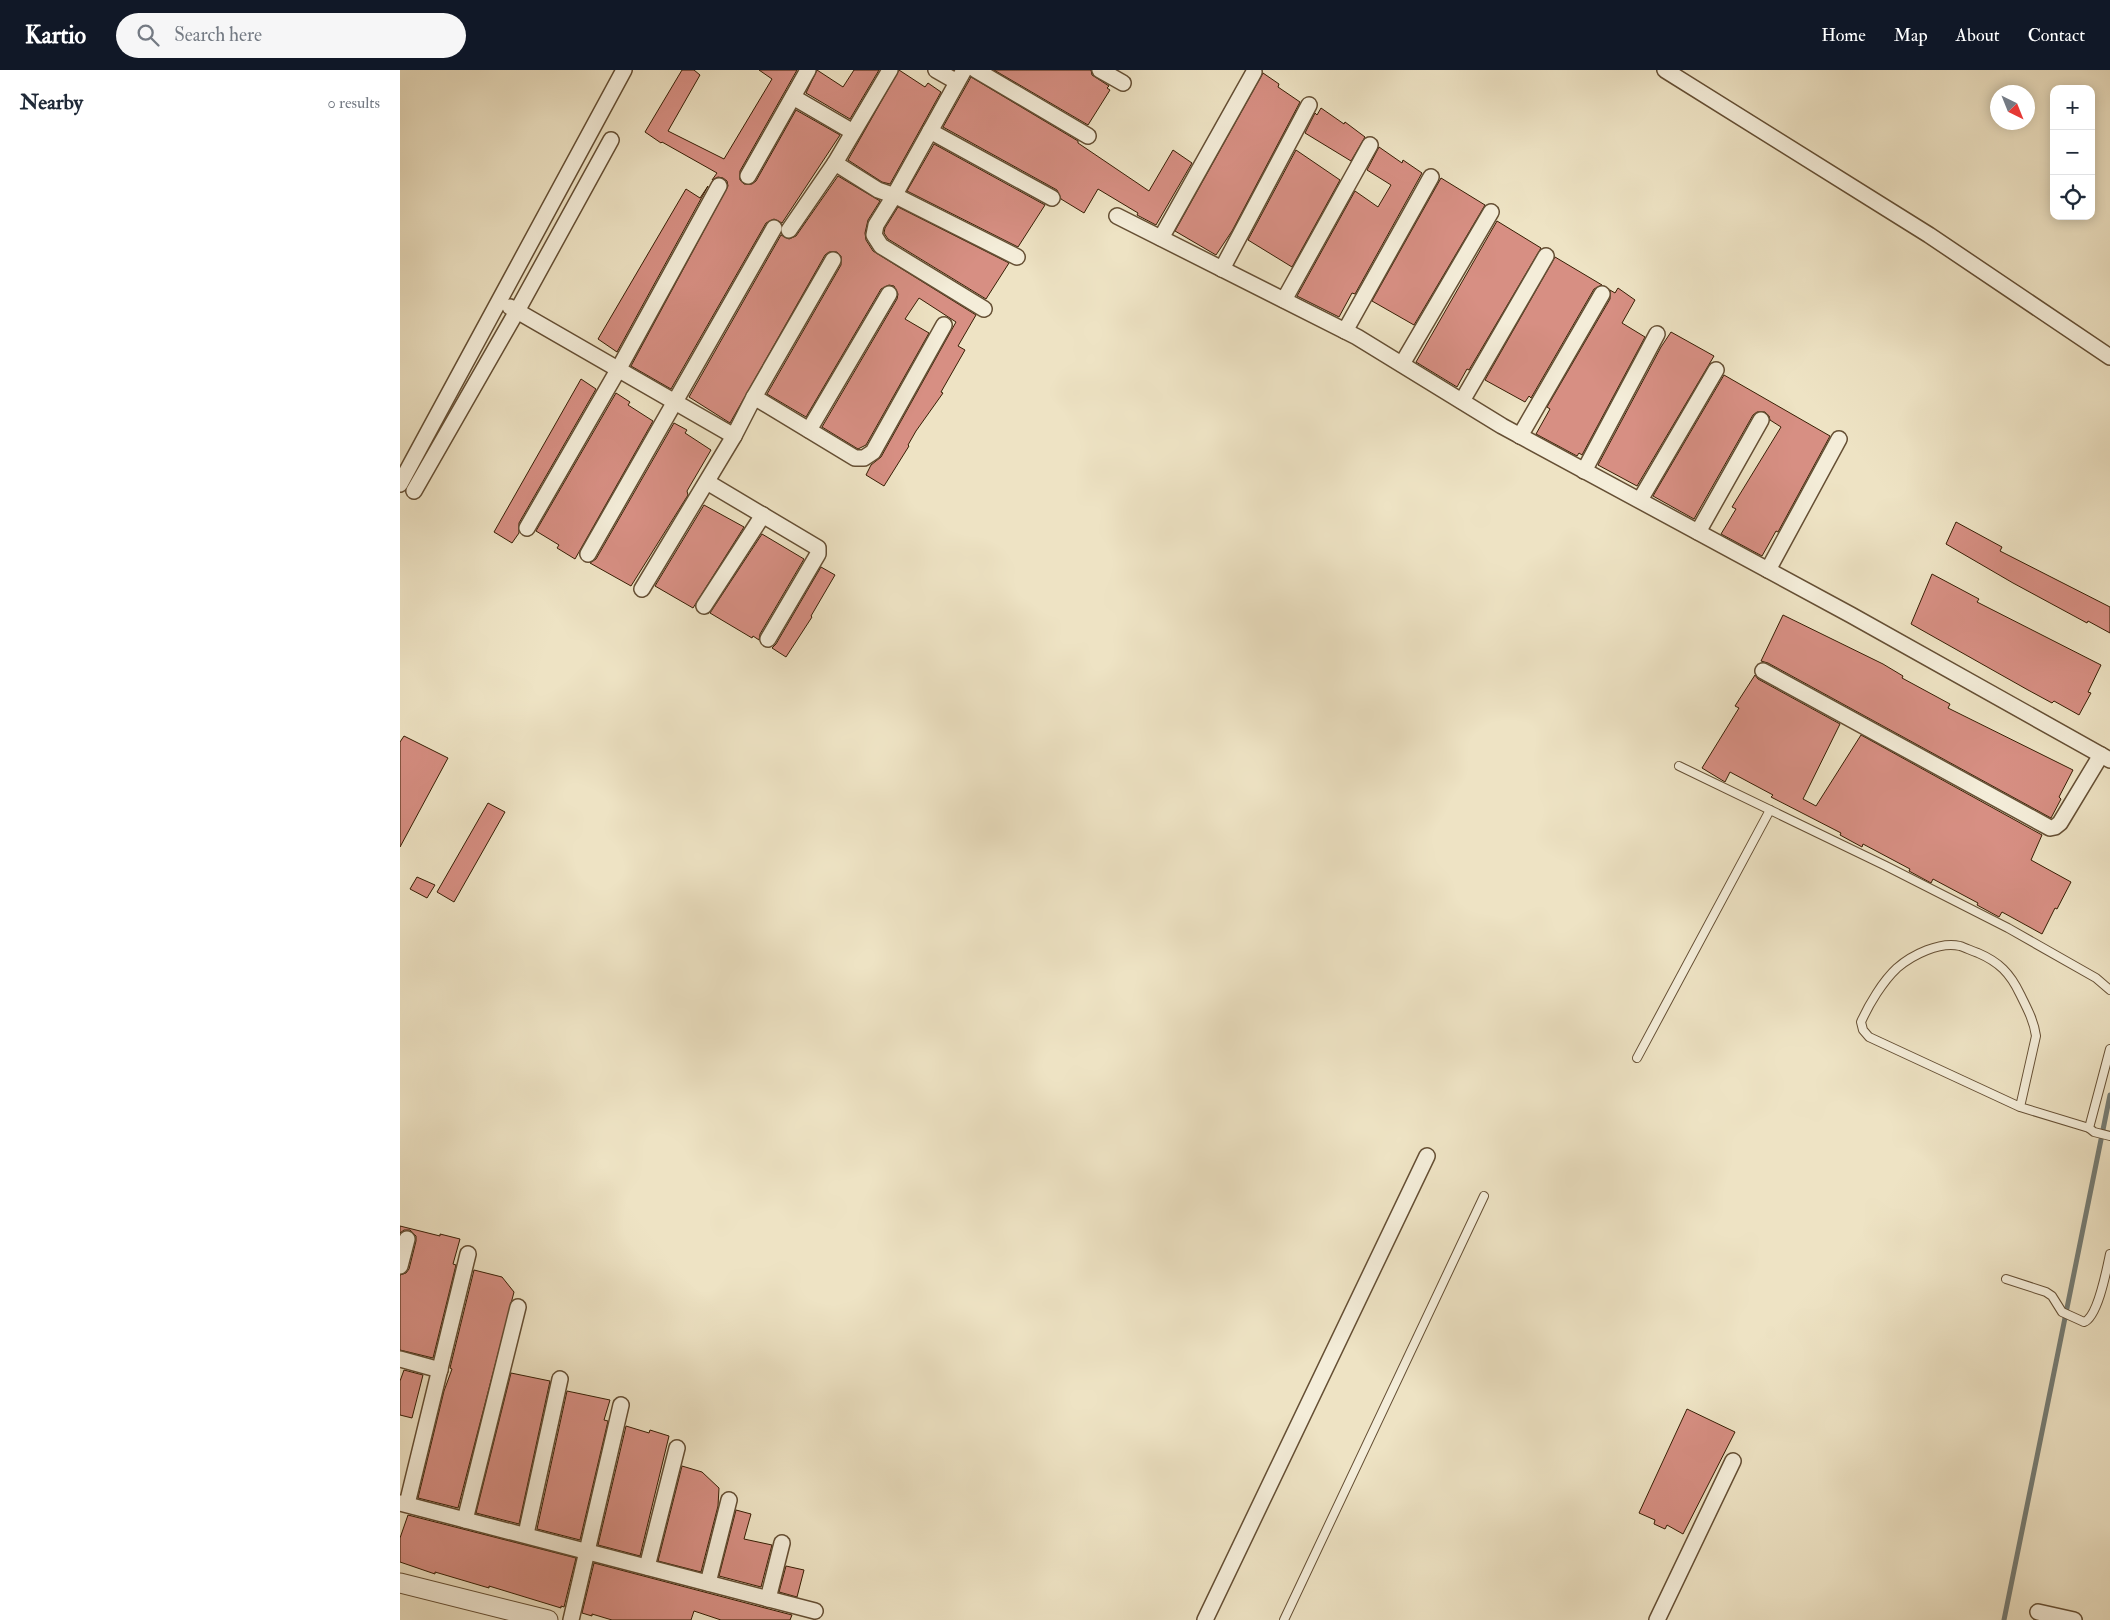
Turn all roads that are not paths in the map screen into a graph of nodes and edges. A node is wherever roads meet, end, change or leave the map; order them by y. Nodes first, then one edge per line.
1 (624, 70) edge
2 (808, 70) edge
3 (890, 70) edge
4 (936, 70) edge
5 (976, 70) edge
6 (1100, 70) edge
7 (1665, 70) edge
8 (1254, 72) dead end
9 (961, 76) edge
10 (1123, 83) dead end
11 (793, 97) junction
12 (1309, 105) dead end
13 (853, 132) junction
14 (930, 132) junction
15 (1088, 136) dead end
16 (610, 140) dead end
17 (1370, 145) dead end
18 (835, 164) junction
19 (748, 176) dead end
20 (1431, 177) dead end
21 (719, 186) dead end
22 (894, 196) junction
23 (1052, 198) dead end
24 (1491, 212) dead end
25 (1118, 216) dead end
26 (774, 228) dead end
27 (789, 230) dead end
28 (1161, 238) junction
29 (1546, 256) dead end
30 (1017, 257) dead end
31 (833, 260) dead end
32 (1222, 269) junction
33 (890, 294) dead end
34 (1602, 294) dead end
35 (1284, 300) junction
36 (500, 301) junction
37 (984, 309) dead end
38 (517, 311) junction
39 (944, 325) dead end
40 (1345, 331) junction
41 (1657, 334) dead end
42 (2110, 357) edge
43 (1402, 364) junction
44 (618, 370) junction
45 (1716, 370) dead end
46 (754, 397) junction
47 (1462, 401) junction
48 (675, 403) junction
49 (1761, 420) dead end
50 (810, 430) junction
51 (734, 436) junction
52 (1520, 436) junction
53 (1839, 439) dead end
54 (1584, 470) junction
55 (707, 482) junction
56 (400, 484) edge
57 (414, 491) dead end
58 (1640, 500) junction
59 (763, 515) junction
60 (527, 528) dead end
61 (1698, 532) junction
62 (588, 554) dead end
63 (1768, 570) junction
64 (642, 588) dead end
65 (704, 606) dead end
66 (768, 639) dead end
67 (1763, 672) dead end
68 (2105, 758) edge
69 (1679, 766) dead end
70 (1770, 810) junction
71 (2110, 990) edge
72 (2110, 1049) edge
73 (1637, 1058) dead end
74 (2020, 1107) junction
75 (2092, 1130) junction
76 (2110, 1136) edge
77 (1427, 1156) dead end
78 (1484, 1196) dead end
79 (407, 1239) dead end
80 (468, 1254) dead end
81 (2110, 1254) edge
82 (400, 1266) edge
83 (2006, 1279) dead end
84 (518, 1307) dead end
85 (400, 1360) edge
86 (440, 1370) junction
87 (560, 1379) dead end
88 (621, 1405) dead end
89 (677, 1448) dead end
90 (1733, 1461) dead end
91 (729, 1500) dead end
92 (404, 1504) edge
93 (464, 1520) junction
94 (526, 1534) junction
95 (782, 1543) dead end
96 (587, 1552) junction
97 (647, 1567) junction
98 (400, 1582) edge
99 (708, 1583) junction
100 (768, 1599) junction
101 (815, 1611) dead end
102 (2038, 1612) dead end
103 (548, 1620) edge
104 (571, 1620) edge
105 (1206, 1620) edge
106 (1284, 1620) edge
107 (1657, 1620) edge
108 (2074, 1620) edge

1 - 36 street
2 - 11 street
3 - 13 street
4 - 9 street
5 - 15 street
6 - 10 street
7 - 42 street
8 - 28 street
9 - 14 street
11 - 13 street
11 - 19 street
12 - 32 street
13 - 18 street
14 - 22 street
14 - 23 street
16 - 38 street
17 - 35 street
18 - 22 street
18 - 27 street
20 - 40 street
21 - 44 street
22 - 30 street
22 - 37 street
24 - 43 street
25 - 28 street
26 - 48 street
28 - 32 street
29 - 47 street
31 - 46 street
32 - 35 street
33 - 50 street
34 - 52 street
35 - 40 street
36 - 38 street
36 - 56 street
38 - 44 street
38 - 57 street
39 - 50 street
40 - 43 street
41 - 54 street
43 - 47 street
44 - 48 street
44 - 60 street
45 - 58 street
46 - 50 street
46 - 51 street
47 - 52 street
48 - 51 street
48 - 62 street
49 - 61 street
51 - 55 street
52 - 54 street
53 - 63 street
54 - 58 street
55 - 59 street
55 - 64 street
58 - 61 street
59 - 65 street
59 - 66 street
61 - 63 street
63 - 68 street
67 - 68 street
69 - 70 lane
70 - 71 lane
70 - 73 lane
72 - 75 lane
74 - 74 lane
74 - 75 lane
75 - 76 lane
77 - 105 street
78 - 106 lane
79 - 82 street
80 - 86 street
81 - 83 lane
84 - 93 street
85 - 86 street
86 - 92 street
87 - 94 street
88 - 96 street
89 - 97 street
90 - 107 street
91 - 99 street
92 - 93 street
93 - 94 street
94 - 96 street
95 - 100 street
96 - 97 street
96 - 104 street
97 - 99 street
98 - 103 street
99 - 100 street
100 - 101 street
102 - 108 street

